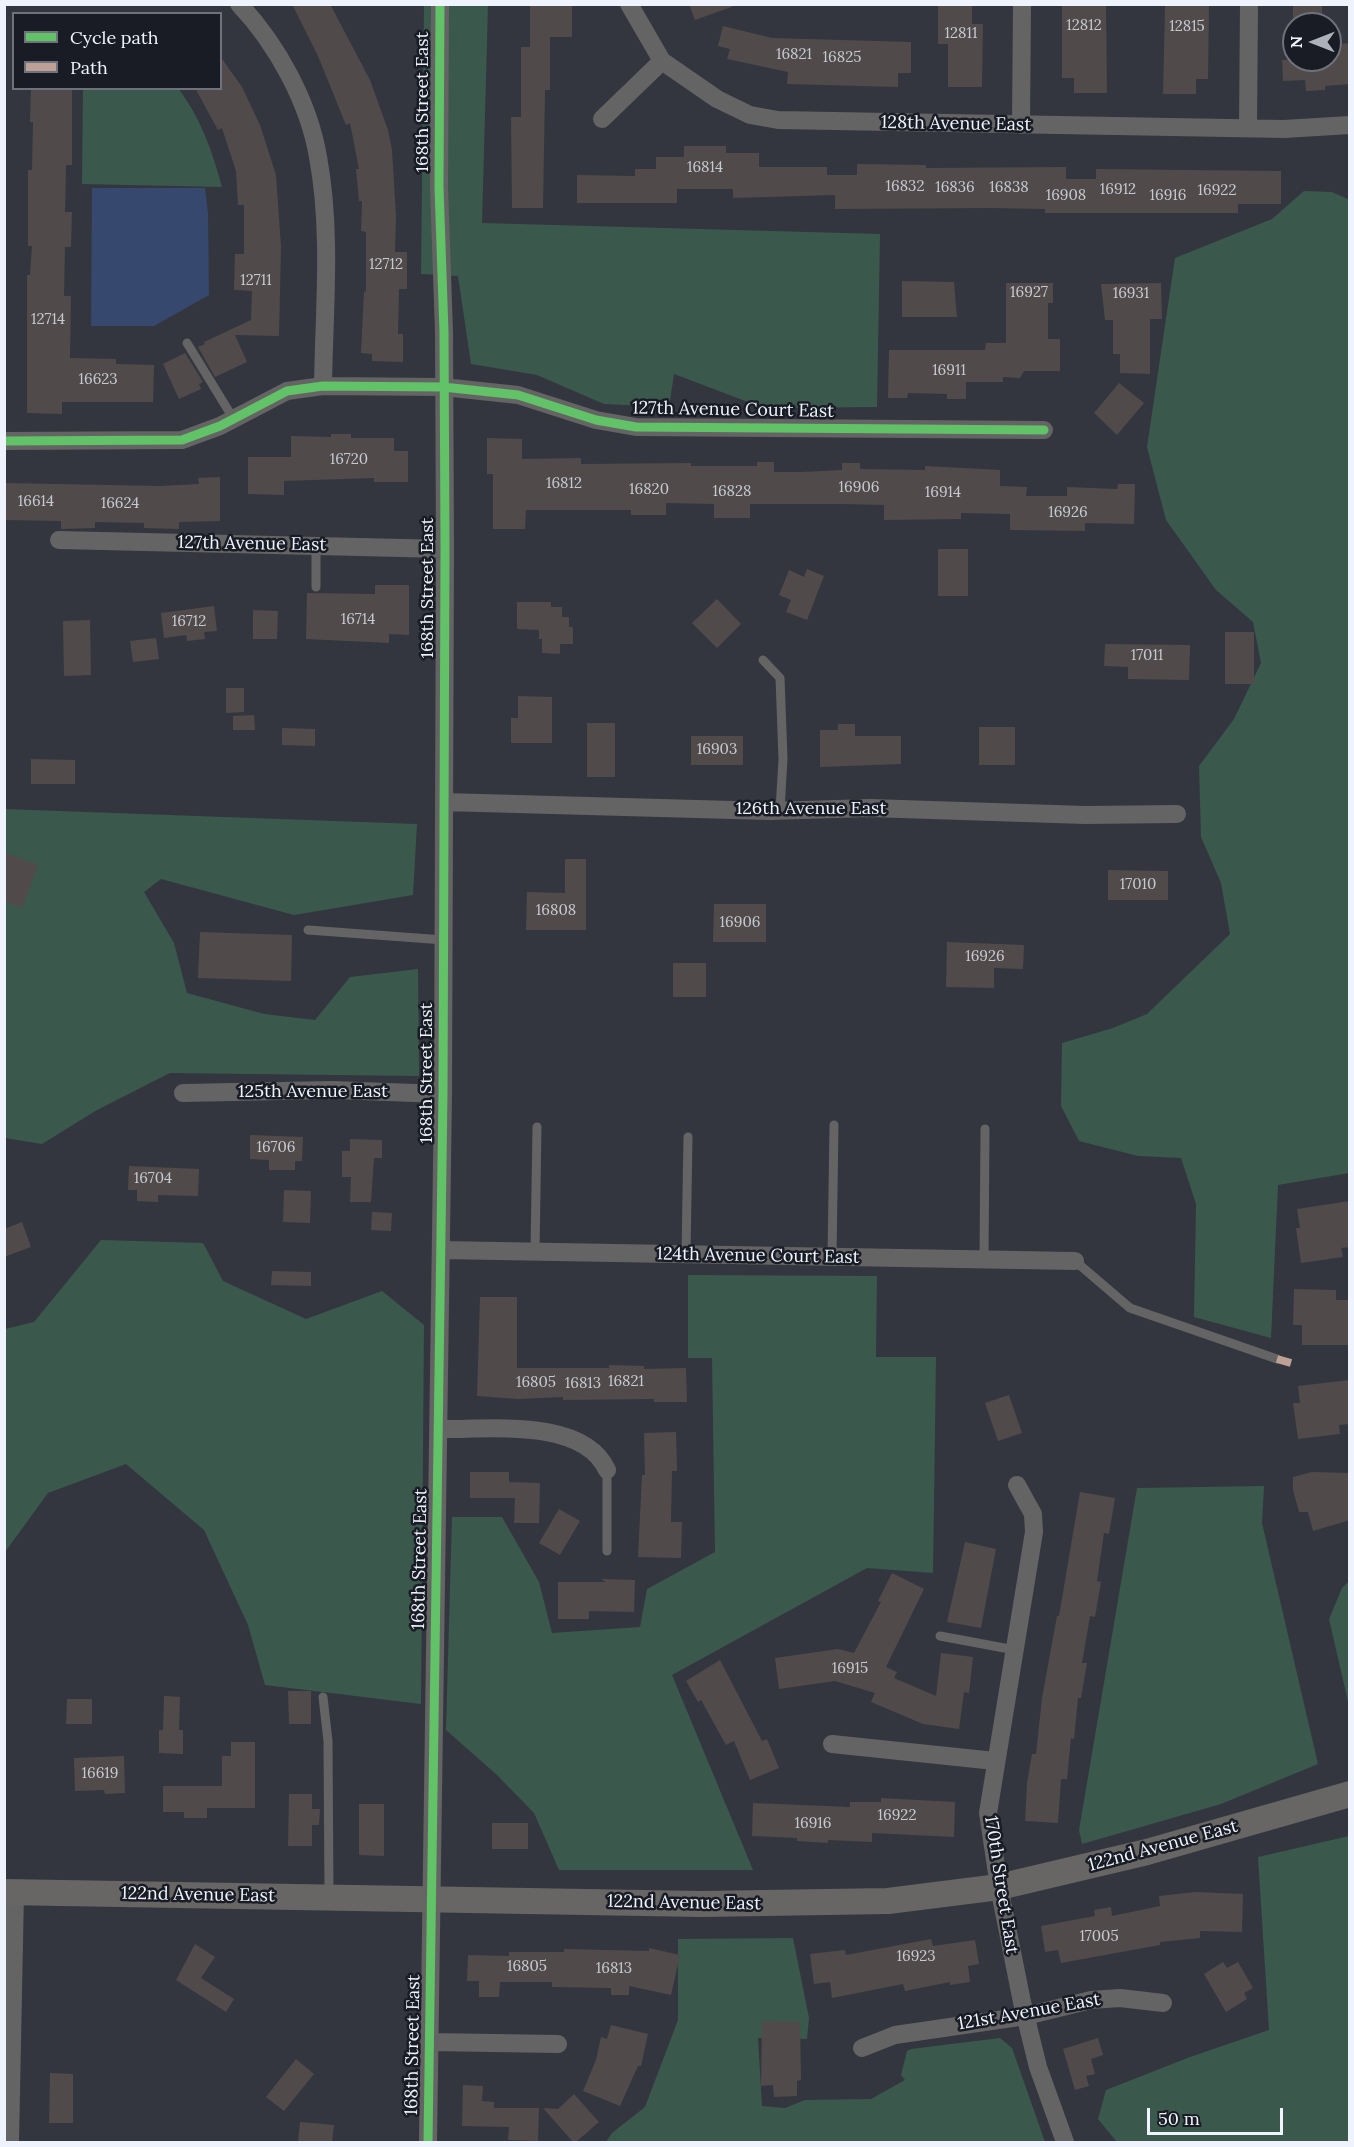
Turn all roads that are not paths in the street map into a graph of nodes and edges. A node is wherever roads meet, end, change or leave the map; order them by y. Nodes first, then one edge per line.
1 (440, 4) edge
2 (629, 4) edge
3 (1022, 4) edge
4 (1249, 4) edge
5 (239, 5) edge
6 (662, 61) junction
7 (602, 119) dead end
8 (1021, 125) junction
9 (1350, 125) edge
10 (1248, 128) junction
11 (187, 343) dead end
12 (323, 386) junction
13 (443, 387) junction
14 (233, 418) junction
15 (1044, 430) dead end
16 (4, 441) edge
17 (59, 540) dead end
18 (316, 546) junction
19 (445, 549) junction
20 (316, 587) dead end
21 (763, 660) dead end
22 (444, 801) junction
23 (780, 810) junction
24 (1177, 814) dead end
25 (308, 930) dead end
26 (444, 940) junction
27 (183, 1093) dead end
28 (443, 1094) junction
29 (834, 1125) dead end
30 (537, 1127) dead end
31 (985, 1129) dead end
32 (688, 1137) dead end
33 (441, 1250) junction
34 (536, 1251) junction
35 (687, 1254) junction
36 (832, 1257) junction
37 (984, 1260) junction
38 (1075, 1261) joint
39 (1277, 1359) dead end
40 (438, 1429) junction
41 (607, 1470) joint
42 (1017, 1485) dead end
43 (607, 1551) dead end
44 (940, 1636) dead end
45 (1015, 1650) junction
46 (323, 1697) dead end
47 (832, 1744) dead end
48 (995, 1761) junction
49 (1350, 1794) edge
50 (999, 1887) junction
51 (10, 1892) edge
52 (329, 1897) junction
53 (431, 1899) junction
54 (1163, 2003) dead end
55 (1026, 2016) junction
56 (429, 2042) junction
57 (558, 2044) dead end
58 (862, 2048) dead end
59 (10, 2142) edge
60 (428, 2142) edge
61 (1065, 2142) edge

1 - 13 street, 168th Street East
2 - 6 street
3 - 8 street
4 - 10 street
5 - 12 street
6 - 7 street
6 - 8 street, 128th Avenue East
8 - 10 street, 128th Avenue East
9 - 10 street, 128th Avenue East
11 - 14 lane
12 - 13 street, 127th Avenue Court East
12 - 14 street, 127th Avenue Court East
13 - 15 street, 127th Avenue Court East
13 - 19 street, 168th Street East
14 - 16 street, 127th Avenue Court East
17 - 18 street, 127th Avenue East
18 - 19 street, 127th Avenue East
18 - 20 lane
19 - 22 street, 168th Street East
21 - 23 lane
22 - 23 street, 126th Avenue East
22 - 26 street, 168th Street East
23 - 24 street, 126th Avenue East
25 - 26 lane
26 - 28 street, 168th Street East
27 - 28 street, 125th Avenue East
28 - 33 street, 168th Street East
29 - 36 lane
30 - 34 lane
31 - 37 lane
32 - 35 lane
33 - 34 street, 124th Avenue Court East
33 - 40 street, 168th Street East
34 - 35 street, 124th Avenue Court East
35 - 36 street, 124th Avenue Court East
36 - 37 street, 124th Avenue Court East
37 - 38 street, 124th Avenue Court East
38 - 39 lane
40 - 41 street
40 - 53 street, 168th Street East
41 - 43 lane
42 - 45 street, 170th Street East
44 - 45 lane
45 - 48 street, 170th Street East
46 - 52 lane
47 - 48 street
48 - 50 street, 170th Street East
49 - 50 main road, 122nd Avenue East
50 - 53 main road, 122nd Avenue East
50 - 55 street, 170th Street East
51 - 52 main road, 122nd Avenue East
51 - 59 street
52 - 53 main road, 122nd Avenue East
53 - 56 street, 168th Street East
54 - 55 street, 121st Avenue East
55 - 58 street, 121st Avenue East
55 - 61 street, 170th Street East
56 - 57 street
56 - 60 street, 168th Street East

